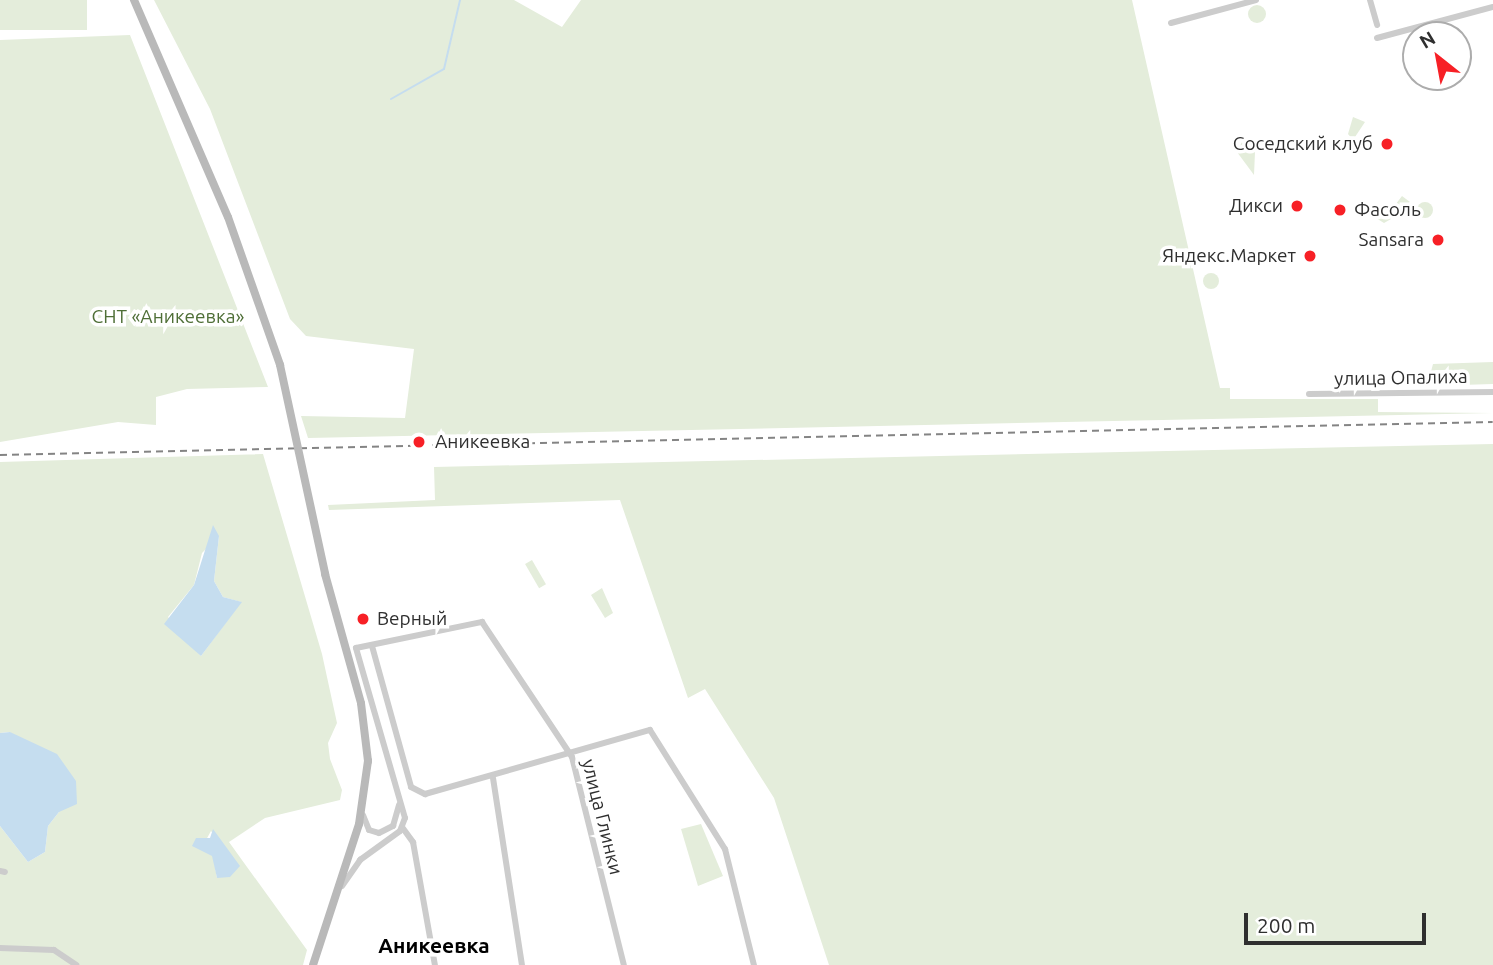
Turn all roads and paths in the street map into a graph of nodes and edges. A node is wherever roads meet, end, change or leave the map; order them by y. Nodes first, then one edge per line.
1 (134, 0) edge
2 (1256, 0) edge
3 (1370, 0) edge
4 (1493, 7) edge
5 (1171, 23) dead end
6 (1377, 25) dead end
7 (1377, 38) dead end
8 (1493, 392) edge
9 (1310, 394) dead end
10 (372, 646) junction
11 (572, 757) junction
12 (493, 778) junction
13 (398, 793) junction
14 (363, 807) junction
15 (402, 827) junction
16 (336, 899) junction
17 (0, 948) edge
18 (76, 965) edge
19 (313, 965) edge
20 (435, 965) edge
21 (522, 965) edge
22 (624, 965) edge
23 (754, 965) edge

1 - 14 street, bridge
2 - 5 street
3 - 6 street
4 - 7 street
8 - 9 street, улица Опалиха
10 - 11 street, улица Глинки
10 - 12 street
10 - 13 street
11 - 12 street
11 - 22 street, улица Глинки
11 - 23 street
12 - 21 street
13 - 14 street
13 - 15 street
14 - 16 street
15 - 16 street
15 - 20 street
16 - 19 street
17 - 18 street

